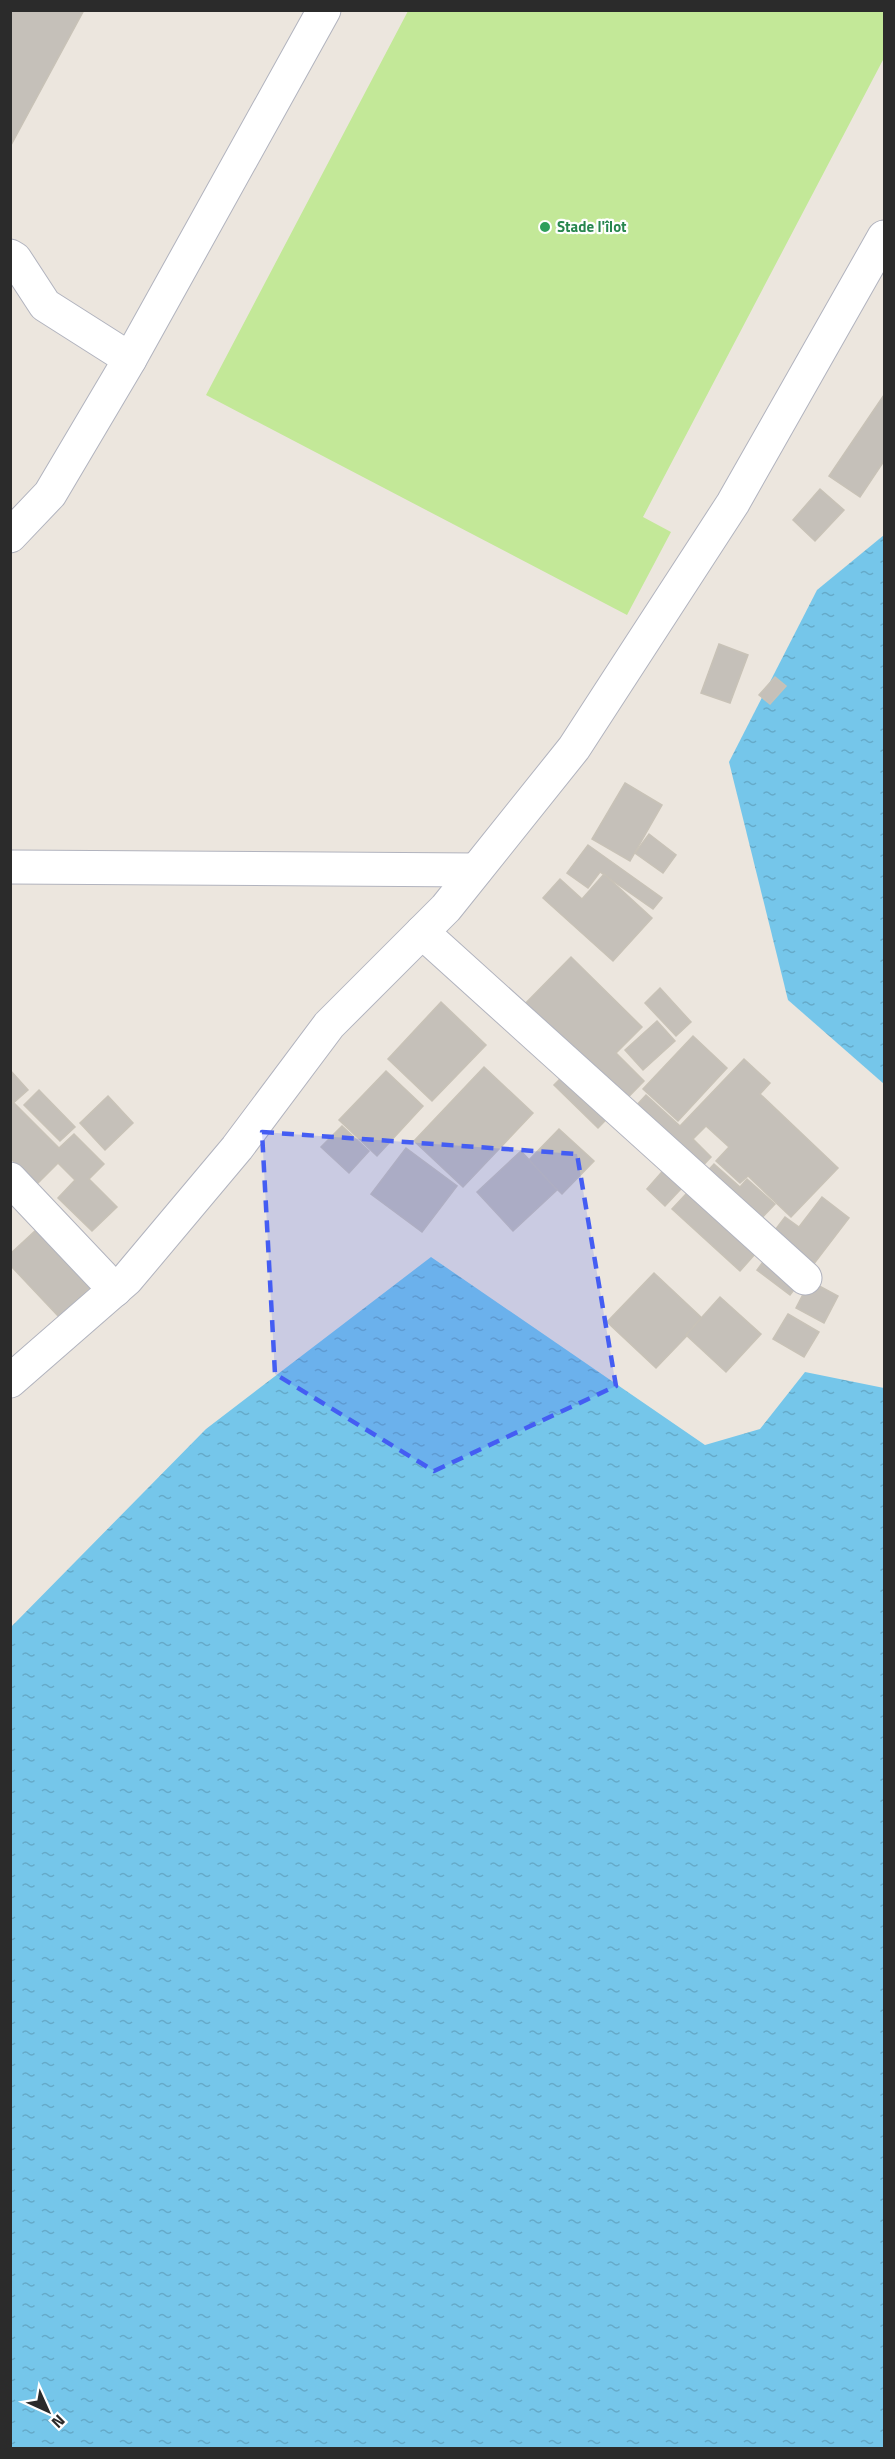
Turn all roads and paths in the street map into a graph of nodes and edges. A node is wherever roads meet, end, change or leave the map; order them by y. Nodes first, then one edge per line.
1 (324, 10) edge
2 (885, 237) edge
3 (10, 256) edge
4 (130, 359) junction
5 (10, 536) edge
6 (10, 867) edge
7 (476, 870) junction
8 (422, 932) junction
9 (10, 1179) edge
10 (805, 1278) dead end
11 (115, 1290) junction
12 (10, 1381) edge

1 - 4 street
2 - 7 street
3 - 4 street
4 - 5 street
6 - 7 street
7 - 8 street
8 - 10 street
8 - 11 street
9 - 11 street
11 - 12 street

